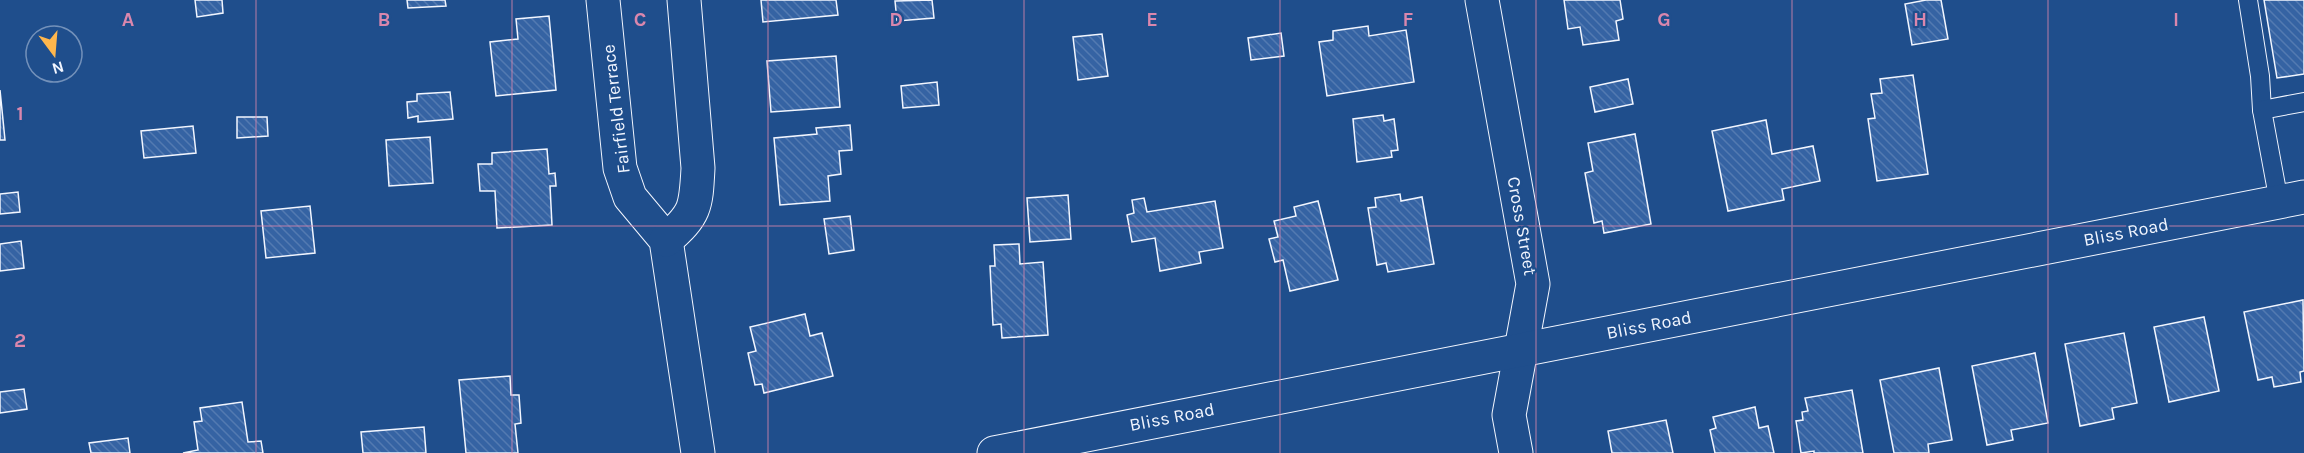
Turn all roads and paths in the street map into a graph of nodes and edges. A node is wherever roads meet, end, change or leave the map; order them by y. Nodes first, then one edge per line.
1 (603, 0) edge
2 (684, 0) edge
3 (1482, 0) edge
4 (2248, 0) edge
5 (2304, 102) edge
6 (2262, 110) junction
7 (2292, 200) edge
8 (666, 240) junction
9 (1521, 350) junction
10 (698, 453) edge
11 (994, 453) edge
12 (1516, 453) edge

1 - 8 main road, Fairfield Terrace
2 - 8 main road
3 - 9 main road, Cross Street
4 - 6 lane
5 - 6 lane
6 - 7 lane
7 - 9 main road, Bliss Road
8 - 10 main road
9 - 11 main road, Bliss Road
9 - 12 main road, Cross Street

